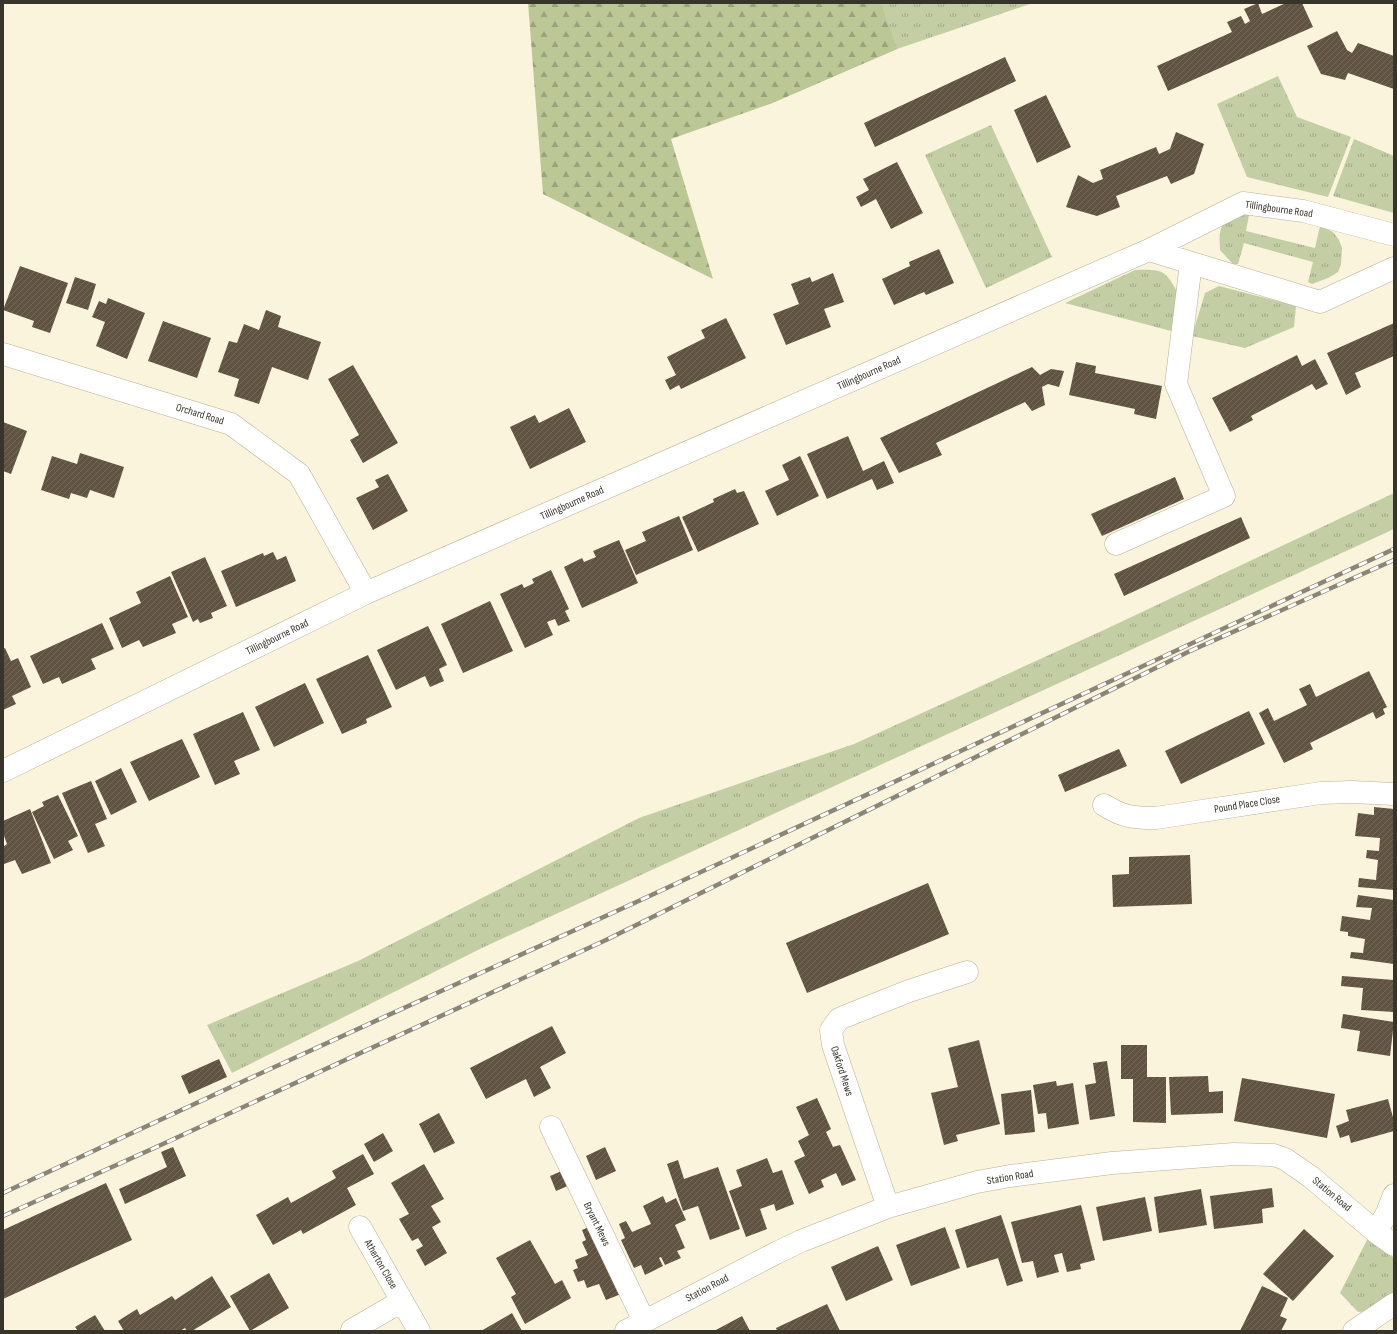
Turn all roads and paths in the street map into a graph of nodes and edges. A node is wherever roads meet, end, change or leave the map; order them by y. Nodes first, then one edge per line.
1 (1394, 235) edge
2 (1149, 250) junction
3 (1191, 263) junction
4 (1394, 268) edge
5 (3, 354) edge
6 (1116, 544) dead end
7 (366, 593) junction
8 (3, 771) edge
9 (1394, 794) edge
10 (1104, 805) dead end
11 (967, 972) dead end
12 (551, 1127) dead end
13 (1394, 1195) edge
14 (888, 1207) junction
15 (360, 1227) dead end
16 (1376, 1232) junction
17 (1394, 1245) edge
18 (402, 1301) junction
19 (1394, 1304) edge
20 (635, 1326) edge
21 (352, 1330) edge
22 (419, 1331) edge
23 (1354, 1331) edge

1 - 2 street, Tillingbourne Road
2 - 3 street
2 - 7 street, Tillingbourne Road
3 - 4 street
3 - 6 street
5 - 7 street, Orchard Road
7 - 8 street, Tillingbourne Road
9 - 10 street, Pound Place Close
11 - 14 street, Oakford Mews
12 - 20 street, Bryant Mews
13 - 16 street
14 - 16 street, Station Road
14 - 20 street, Station Road
15 - 18 street, Atherton Close
16 - 17 street, Station Road
18 - 21 street, Atherton Close
18 - 22 street, Atherton Close
19 - 23 street

